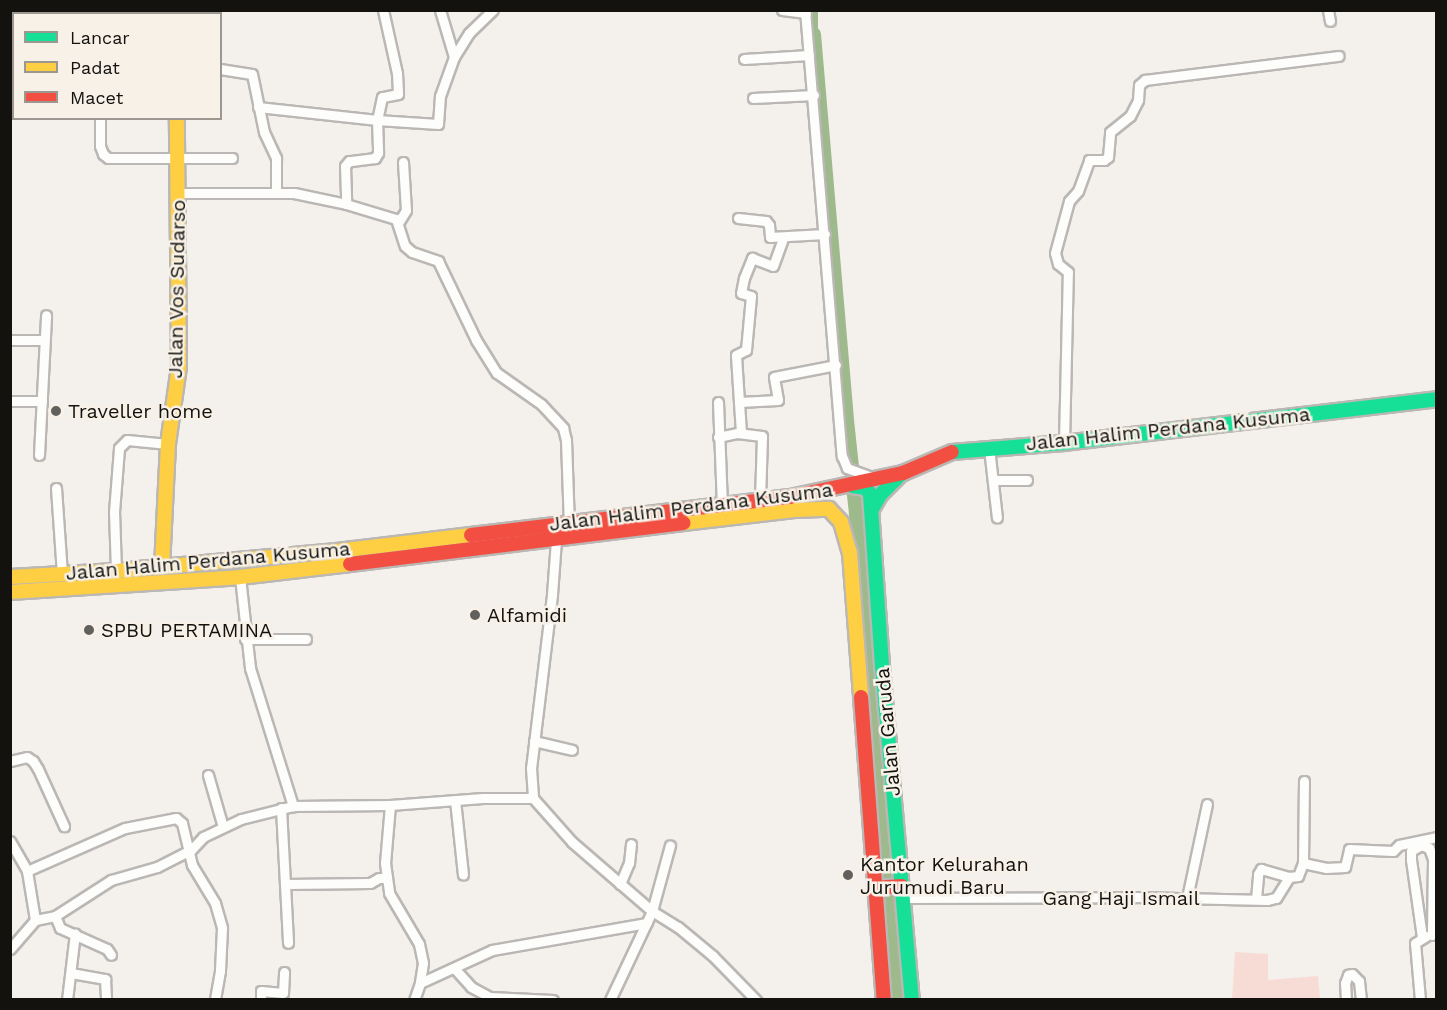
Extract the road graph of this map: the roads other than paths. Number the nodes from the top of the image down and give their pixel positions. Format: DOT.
graph roads {
  1 [pos="383,10"];
  2 [pos="440,10"];
  3 [pos="493,10"];
  4 [pos="782,10"];
  5 [pos="1328,10"];
  6 [pos="806,12"];
  7 [pos="1330,21"];
  8 [pos="809,55"];
  9 [pos="1340,56"];
  10 [pos="454,57"];
  11 [pos="744,59"];
  12 [pos="222,69"];
  13 [pos="814,95"];
  14 [pos="753,98"];
  15 [pos="258,107"];
  16 [pos="100,120"];
  17 [pos="177,120"];
  18 [pos="377,120"];
  19 [pos="178,158"];
  20 [pos="232,158"];
  21 [pos="403,162"];
  22 [pos="276,192"];
  23 [pos="178,193"];
  24 [pos="346,204"];
  25 [pos="738,218"];
  26 [pos="398,223"];
  27 [pos="825,234"];
  28 [pos="783,238"];
  29 [pos="46,315"];
  30 [pos="10,340"];
  31 [pos="43,340"];
  32 [pos="836,365"];
  33 [pos="1437,399"];
  34 [pos="10,401"];
  35 [pos="42,401"];
  36 [pos="718,402"];
  37 [pos="739,402"];
  38 [pos="741,433"];
  39 [pos="718,437"];
  40 [pos="1064,443"];
  41 [pos="168,444"];
  42 [pos="989,448"];
  43 [pos="39,455"];
  44 [pos="903,473"];
  45 [pos="993,480"];
  46 [pos="1027,480"];
  47 [pos="852,483"];
  48 [pos="56,488"];
  49 [pos="760,501"];
  50 [pos="722,505"];
  51 [pos="829,509"];
  52 [pos="872,509"];
  53 [pos="997,518"];
  54 [pos="569,524"];
  55 [pos="452,537"];
  56 [pos="556,540"];
  57 [pos="382,544"];
  58 [pos="455,553"];
  59 [pos="384,561"];
  60 [pos="162,567"];
  61 [pos="117,571"];
  62 [pos="62,574"];
  63 [pos="10,577"];
  64 [pos="240,577"];
  65 [pos="10,592"];
  66 [pos="245,639"];
  67 [pos="306,639"];
  68 [pos="534,741"];
  69 [pos="572,750"];
  70 [pos="10,761"];
  71 [pos="208,775"];
  72 [pos="1304,781"];
  73 [pos="533,798"];
  74 [pos="455,800"];
  75 [pos="1207,804"];
  76 [pos="390,805"];
  77 [pos="293,806"];
  78 [pos="281,808"];
  79 [pos="64,826"];
  80 [pos="223,827"];
  81 [pos="1437,837"];
  82 [pos="10,841"];
  83 [pos="631,844"];
  84 [pos="670,845"];
  85 [pos="191,850"];
  86 [pos="1303,863"];
  87 [pos="27,871"];
  88 [pos="463,875"];
  89 [pos="387,878"];
  90 [pos="1289,878"];
  91 [pos="286,884"];
  92 [pos="620,884"];
  93 [pos="876,888"];
  94 [pos="900,890"];
  95 [pos="1187,898"];
  96 [pos="1256,899"];
  97 [pos="652,911"];
  98 [pos="55,916"];
  99 [pos="35,920"];
  100 [pos="647,923"];
  101 [pos="75,933"];
  102 [pos="1434,935"];
  103 [pos="1422,937"];
  104 [pos="288,943"];
  105 [pos="10,949"];
  106 [pos="111,956"];
  107 [pos="455,969"];
  108 [pos="284,972"];
  109 [pos="71,973"];
  110 [pos="420,983"];
  111 [pos="67,999"];
  112 [pos="106,999"];
  113 [pos="215,999"];
  114 [pos="261,999"];
  115 [pos="414,999"];
  116 [pos="553,999"];
  117 [pos="610,999"];
  118 [pos="756,999"];
  119 [pos="884,999"];
  120 [pos="912,999"];
  121 [pos="1346,999"];
  122 [pos="1361,999"];
  123 [pos="1420,999"];
  1 -- 18 [label="street"];
  2 -- 10 [label="street"];
  3 -- 10 [label="street"];
  4 -- 6 [label="street"];
  5 -- 7 [label="street"];
  6 -- 8 [label="street"];
  8 -- 11 [label="street"];
  8 -- 13 [label="street"];
  9 -- 40 [label="street"];
  10 -- 18 [label="street"];
  12 -- 15 [label="street"];
  13 -- 14 [label="street"];
  13 -- 27 [label="street"];
  15 -- 18 [label="street"];
  15 -- 22 [label="street"];
  16 -- 19 [label="street"];
  17 -- 19 [label="main road, Jalan Vos Sudarso"];
  18 -- 24 [label="street"];
  19 -- 20 [label="street"];
  19 -- 23 [label="main road, Jalan Vos Sudarso"];
  21 -- 26 [label="street"];
  22 -- 23 [label="street"];
  22 -- 24 [label="street"];
  23 -- 41 [label="main road, Jalan Vos Sudarso"];
  24 -- 26 [label="street"];
  25 -- 28 [label="street"];
  26 -- 54 [label="street"];
  27 -- 28 [label="street"];
  27 -- 32 [label="street"];
  28 -- 37 [label="street"];
  29 -- 31 [label="street"];
  30 -- 31 [label="street"];
  31 -- 35 [label="street"];
  32 -- 37 [label="street"];
  32 -- 47 [label="street"];
  33 -- 40 [label="main road, Jalan Halim Perdana Kusuma"];
  34 -- 35 [label="street"];
  35 -- 43 [label="street"];
  36 -- 39 [label="street"];
  37 -- 38 [label="street"];
  38 -- 39 [label="street"];
  38 -- 49 [label="street"];
  39 -- 50 [label="street"];
  40 -- 42 [label="main road, Jalan Halim Perdana Kusuma"];
  41 -- 60 [label="main road, Jalan Vos Sudarso"];
  41 -- 61 [label="street"];
  42 -- 44 [label="main road, Jalan Halim Perdana Kusuma"];
  42 -- 45 [label="street"];
  44 -- 47 [label="main road, Jalan Halim Perdana Kusuma"];
  44 -- 52 [label="main road"];
  45 -- 46 [label="street"];
  45 -- 53 [label="street"];
  47 -- 49 [label="main road, Jalan Halim Perdana Kusuma"];
  47 -- 52 [label="main road, Jalan Garuda"];
  48 -- 62 [label="street"];
  49 -- 50 [label="main road, Jalan Halim Perdana Kusuma"];
  50 -- 54 [label="main road, Jalan Halim Perdana Kusuma"];
  51 -- 56 [label="main road, Jalan Halim Perdana Kusuma"];
  51 -- 93 [label="main road, Jalan Garuda"];
  52 -- 94 [label="main road, Jalan Garuda"];
  54 -- 55 [label="main road, Jalan Halim Perdana Kusuma"];
  55 -- 57 [label="main road, Jalan Halim Perdana Kusuma"];
  55 -- 58 [label="main road"];
  56 -- 58 [label="main road, Jalan Halim Perdana Kusuma"];
  56 -- 68 [label="street"];
  57 -- 59 [label="main road"];
  57 -- 60 [label="main road, Jalan Halim Perdana Kusuma"];
  58 -- 59 [label="main road, Jalan Halim Perdana Kusuma"];
  59 -- 64 [label="main road, Jalan Halim Perdana Kusuma"];
  60 -- 61 [label="main road, Jalan Halim Perdana Kusuma"];
  61 -- 62 [label="main road, Jalan Halim Perdana Kusuma"];
  62 -- 63 [label="main road, Jalan Halim Perdana Kusuma"];
  64 -- 65 [label="main road, Jalan Halim Perdana Kusuma"];
  64 -- 66 [label="street"];
  66 -- 67 [label="street"];
  66 -- 77 [label="street"];
  68 -- 69 [label="street"];
  68 -- 73 [label="street"];
  70 -- 79 [label="street"];
  71 -- 80 [label="street"];
  72 -- 86 [label="street"];
  73 -- 74 [label="street"];
  73 -- 92 [label="street"];
  74 -- 76 [label="street"];
  74 -- 88 [label="street"];
  75 -- 95 [label="street"];
  76 -- 77 [label="street"];
  76 -- 89 [label="street"];
  77 -- 78 [label="street"];
  78 -- 80 [label="street"];
  78 -- 91 [label="street"];
  80 -- 85 [label="street"];
  81 -- 86 [label="street"];
  82 -- 87 [label="street"];
  83 -- 92 [label="street"];
  84 -- 97 [label="street"];
  85 -- 87 [label="street"];
  85 -- 98 [label="street"];
  85 -- 113 [label="street"];
  86 -- 90 [label="street"];
  87 -- 99 [label="street"];
  89 -- 91 [label="street"];
  89 -- 110 [label="street"];
  90 -- 96 [label="street, Gang Haji Ismail"];
  90 -- 96 [label="street"];
  91 -- 104 [label="street"];
  92 -- 97 [label="street"];
  93 -- 94 [label="main road"];
  93 -- 119 [label="main road, Jalan Garuda"];
  94 -- 95 [label="street, Gang Haji Ismail"];
  94 -- 120 [label="main road, Jalan Garuda"];
  95 -- 96 [label="street, Gang Haji Ismail"];
  97 -- 100 [label="street"];
  97 -- 118 [label="street"];
  98 -- 99 [label="street"];
  98 -- 101 [label="street"];
  99 -- 105 [label="street"];
  100 -- 107 [label="street"];
  100 -- 117 [label="street"];
  101 -- 106 [label="street"];
  101 -- 109 [label="street"];
  102 -- 103 [label="street"];
  102 -- 103 [label="street"];
  103 -- 123 [label="street"];
  107 -- 110 [label="street"];
  107 -- 116 [label="street"];
  108 -- 114 [label="street"];
  109 -- 111 [label="street"];
  109 -- 112 [label="street"];
  110 -- 115 [label="street"];
  121 -- 122 [label="street"];
}
